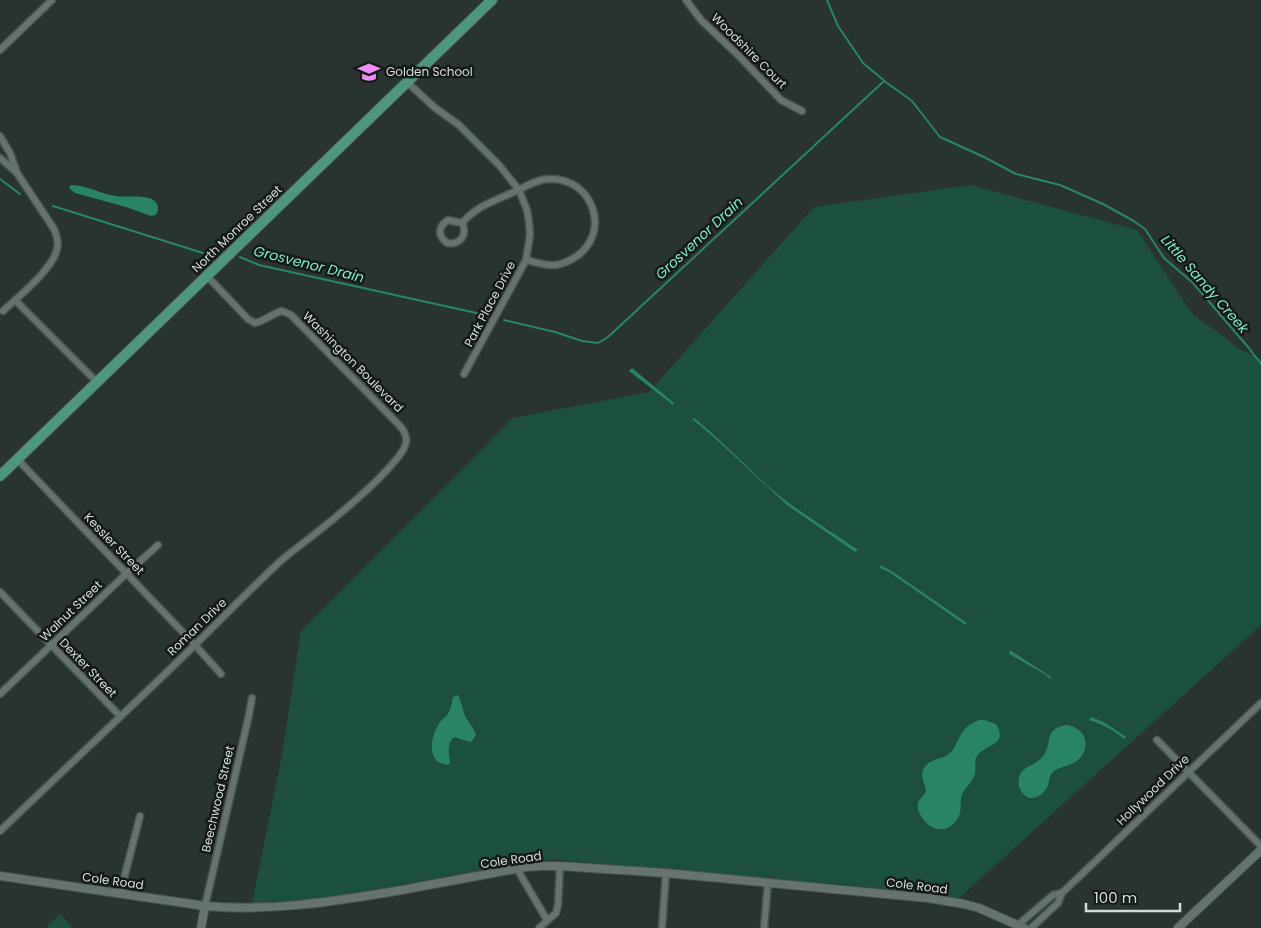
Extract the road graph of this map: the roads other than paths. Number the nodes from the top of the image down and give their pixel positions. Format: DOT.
graph roads {
  1 [pos="52,0"];
  2 [pos="492,0"];
  3 [pos="686,0"];
  4 [pos="0,50"];
  5 [pos="407,82"];
  6 [pos="802,111"];
  7 [pos="0,136"];
  8 [pos="0,158"];
  9 [pos="17,173"];
  10 [pos="519,190"];
  11 [pos="462,223"];
  12 [pos="526,260"];
  13 [pos="207,276"];
  14 [pos="15,300"];
  15 [pos="3,311"];
  16 [pos="464,374"];
  17 [pos="97,382"];
  18 [pos="407,438"];
  19 [pos="18,459"];
  20 [pos="0,476"];
  21 [pos="158,545"];
  22 [pos="127,573"];
  23 [pos="0,592"];
  24 [pos="195,645"];
  25 [pos="50,646"];
  26 [pos="221,674"];
  27 [pos="0,694"];
  28 [pos="252,698"];
  29 [pos="1261,703"];
  30 [pos="120,716"];
  31 [pos="1157,740"];
  32 [pos="1189,771"];
  33 [pos="140,816"];
  34 [pos="0,831"];
  35 [pos="1261,846"];
  36 [pos="1261,850"];
  37 [pos="560,866"];
  38 [pos="517,869"];
  39 [pos="666,873"];
  40 [pos="0,876"];
  41 [pos="768,883"];
  42 [pos="1062,893"];
  43 [pos="120,894"];
  44 [pos="206,906"];
  45 [pos="548,920"];
  46 [pos="1020,927"];
  47 [pos="201,928"];
  48 [pos="539,928"];
  49 [pos="662,928"];
  50 [pos="764,928"];
  51 [pos="1031,928"];
  52 [pos="1178,928"];
  1 -- 4 [label="street"];
  2 -- 5 [label="main road, North Monroe Street"];
  3 -- 6 [label="street, Woodshire Court"];
  5 -- 10 [label="street, Park Place Drive"];
  5 -- 13 [label="main road, North Monroe Street"];
  7 -- 9 [label="street"];
  8 -- 9 [label="street"];
  9 -- 14 [label="street"];
  10 -- 11 [label="street"];
  10 -- 12 [label="street, Park Place Drive"];
  10 -- 12 [label="street"];
  12 -- 16 [label="street, Park Place Drive"];
  13 -- 17 [label="main road, North Monroe Street"];
  13 -- 18 [label="street, Washington Boulevard"];
  14 -- 15 [label="street"];
  14 -- 17 [label="street"];
  17 -- 19 [label="main road, North Monroe Street"];
  18 -- 24 [label="street, Roman Drive"];
  19 -- 20 [label="main road, North Monroe Street"];
  19 -- 22 [label="street, Kessler Street"];
  21 -- 22 [label="street, Walnut Street"];
  22 -- 24 [label="street, Kessler Street"];
  22 -- 25 [label="street, Walnut Street"];
  23 -- 25 [label="street, Dexter Street"];
  24 -- 26 [label="street, Kessler Street"];
  24 -- 30 [label="street, Roman Drive"];
  25 -- 27 [label="street, Walnut Street"];
  25 -- 30 [label="street, Dexter Street"];
  28 -- 44 [label="street, Beechwood Street"];
  29 -- 32 [label="street, Hollywood Drive"];
  30 -- 34 [label="street, Roman Drive"];
  31 -- 32 [label="street"];
  32 -- 35 [label="street"];
  32 -- 42 [label="street, Hollywood Drive"];
  33 -- 43 [label="street"];
  36 -- 52 [label="street"];
  37 -- 38 [label="street, Cole Road"];
  37 -- 39 [label="street, Cole Road"];
  37 -- 45 [label="street"];
  38 -- 44 [label="street, Cole Road"];
  38 -- 45 [label="street"];
  39 -- 41 [label="street, Cole Road"];
  39 -- 49 [label="street"];
  40 -- 43 [label="street, Cole Road"];
  41 -- 46 [label="street, Cole Road"];
  41 -- 50 [label="street"];
  42 -- 46 [label="street, Hollywood Drive"];
  42 -- 51 [label="street, Hollywood Drive"];
  43 -- 44 [label="street, Cole Road"];
  44 -- 47 [label="street"];
  45 -- 48 [label="street"];
}
